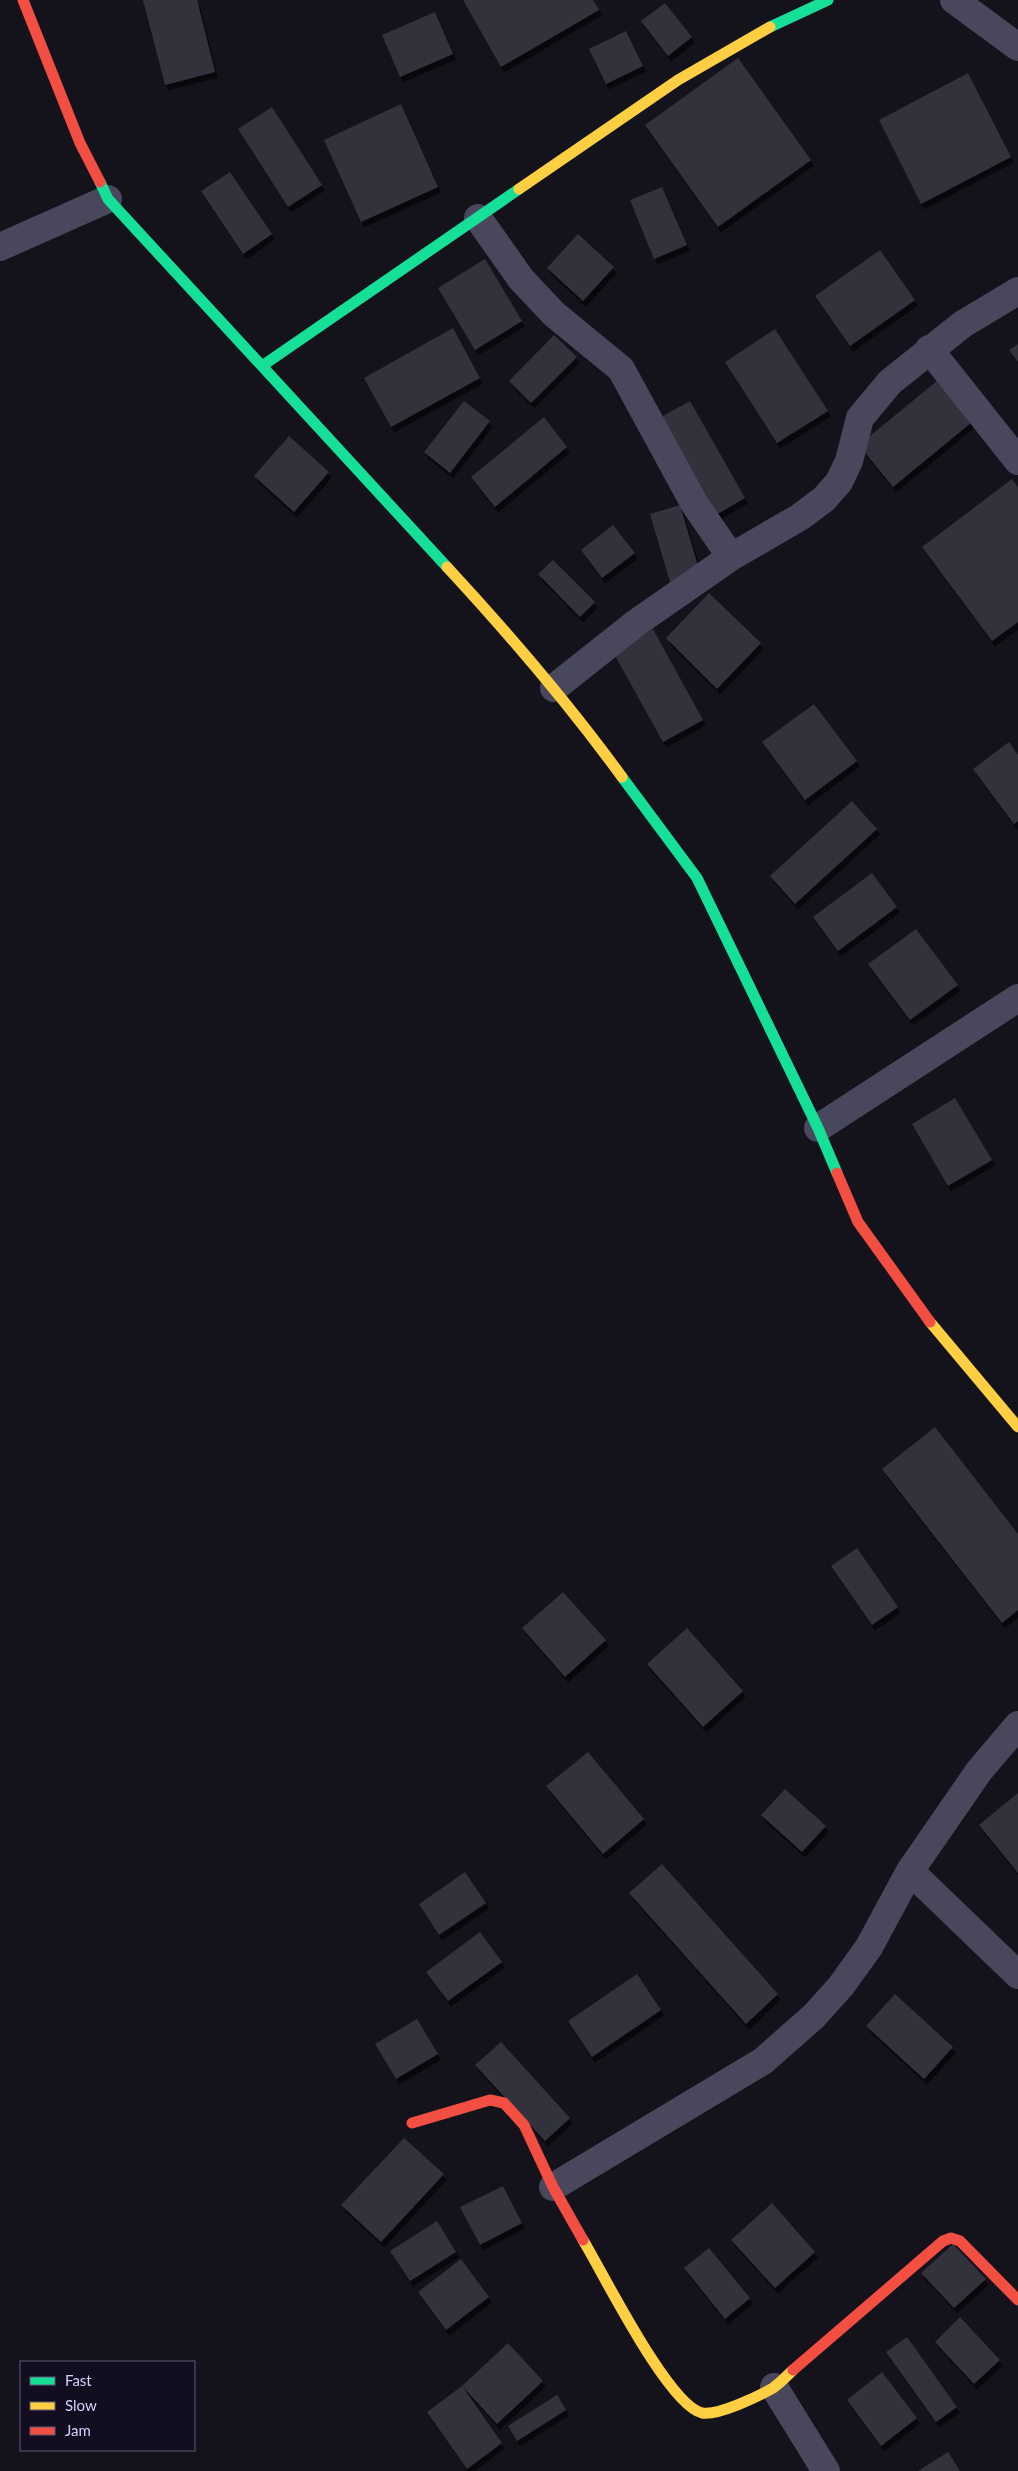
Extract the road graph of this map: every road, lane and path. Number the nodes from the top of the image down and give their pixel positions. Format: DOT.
graph roads {
  1 [pos="23,0"];
  2 [pos="828,0"];
  3 [pos="954,0"];
  4 [pos="1018,46"];
  5 [pos="108,199"];
  6 [pos="478,218"];
  7 [pos="0,247"];
  8 [pos="1018,291"];
  9 [pos="930,349"];
  10 [pos="266,363"];
  11 [pos="1018,462"];
  12 [pos="731,556"];
  13 [pos="554,688"];
  14 [pos="1018,998"];
  15 [pos="818,1128"];
  16 [pos="1018,1427"];
  17 [pos="1018,1725"];
  18 [pos="910,1871"];
  19 [pos="1018,1975"];
  20 [pos="412,2123"];
  21 [pos="553,2187"];
  22 [pos="1018,2300"];
  23 [pos="774,2387"];
  24 [pos="826,2471"];
  1 -- 5 [label="street"];
  2 -- 6 [label="street"];
  3 -- 4 [label="street"];
  5 -- 7 [label="street"];
  5 -- 10 [label="street"];
  6 -- 10 [label="street"];
  6 -- 12 [label="street"];
  8 -- 9 [label="street"];
  9 -- 11 [label="street"];
  9 -- 12 [label="street"];
  10 -- 13 [label="street"];
  12 -- 13 [label="street"];
  13 -- 15 [label="street"];
  14 -- 15 [label="street"];
  15 -- 16 [label="street"];
  17 -- 18 [label="street"];
  18 -- 19 [label="street"];
  18 -- 21 [label="street"];
  20 -- 21 [label="street"];
  21 -- 23 [label="street"];
  22 -- 23 [label="street"];
  23 -- 24 [label="street"];
}
